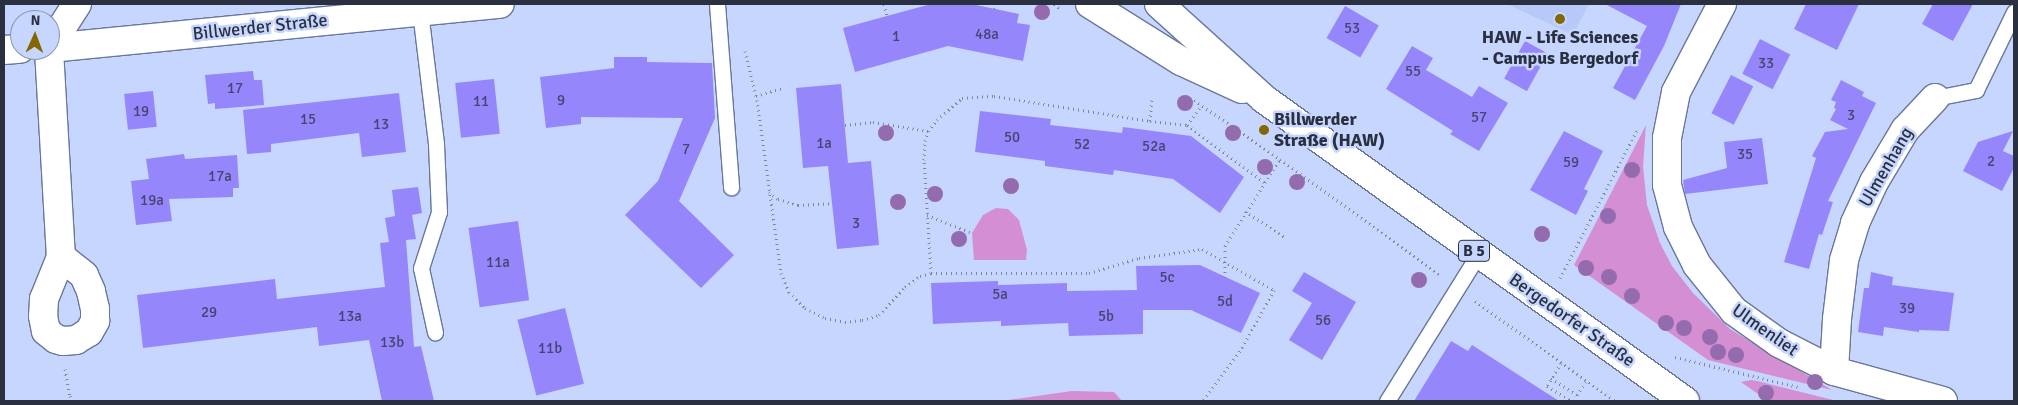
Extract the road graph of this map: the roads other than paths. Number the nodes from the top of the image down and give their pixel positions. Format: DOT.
graph roads {
  1 [pos="77,4"];
  2 [pos="500,4"];
  3 [pos="717,4"];
  4 [pos="1159,4"];
  5 [pos="1722,4"];
  6 [pos="1080,9"];
  7 [pos="420,12"];
  8 [pos="2014,12"];
  9 [pos="60,32"];
  10 [pos="60,47"];
  11 [pos="51,60"];
  12 [pos="1935,98"];
  13 [pos="1264,100"];
  14 [pos="731,187"];
  15 [pos="1478,255"];
  16 [pos="61,257"];
  17 [pos="435,332"];
  18 [pos="1834,371"];
  19 [pos="1387,401"];
  20 [pos="1685,401"];
  21 [pos="1943,401"];
  1 -- 9 [label="street"];
  2 -- 7 [label="street, Billwerder Straße"];
  3 -- 14 [label="lane"];
  4 -- 13 [label="street, Bergedorfer Straße / B 5"];
  5 -- 18 [label="street, Ulmenliet"];
  6 -- 13 [label="street, Bergedorfer Straße / B 5"];
  7 -- 10 [label="street, Billwerder Straße"];
  7 -- 17 [label="lane"];
  8 -- 12 [label="lane, Ulmenhang"];
  11 -- 16 [label="street"];
  12 -- 18 [label="street, Ulmenhang"];
  13 -- 15 [label="street, Bergedorfer Straße / B 5"];
  15 -- 19 [label="lane"];
  15 -- 20 [label="street, Bergedorfer Straße / B 5"];
  18 -- 21 [label="street, Ulmenliet"];
}
